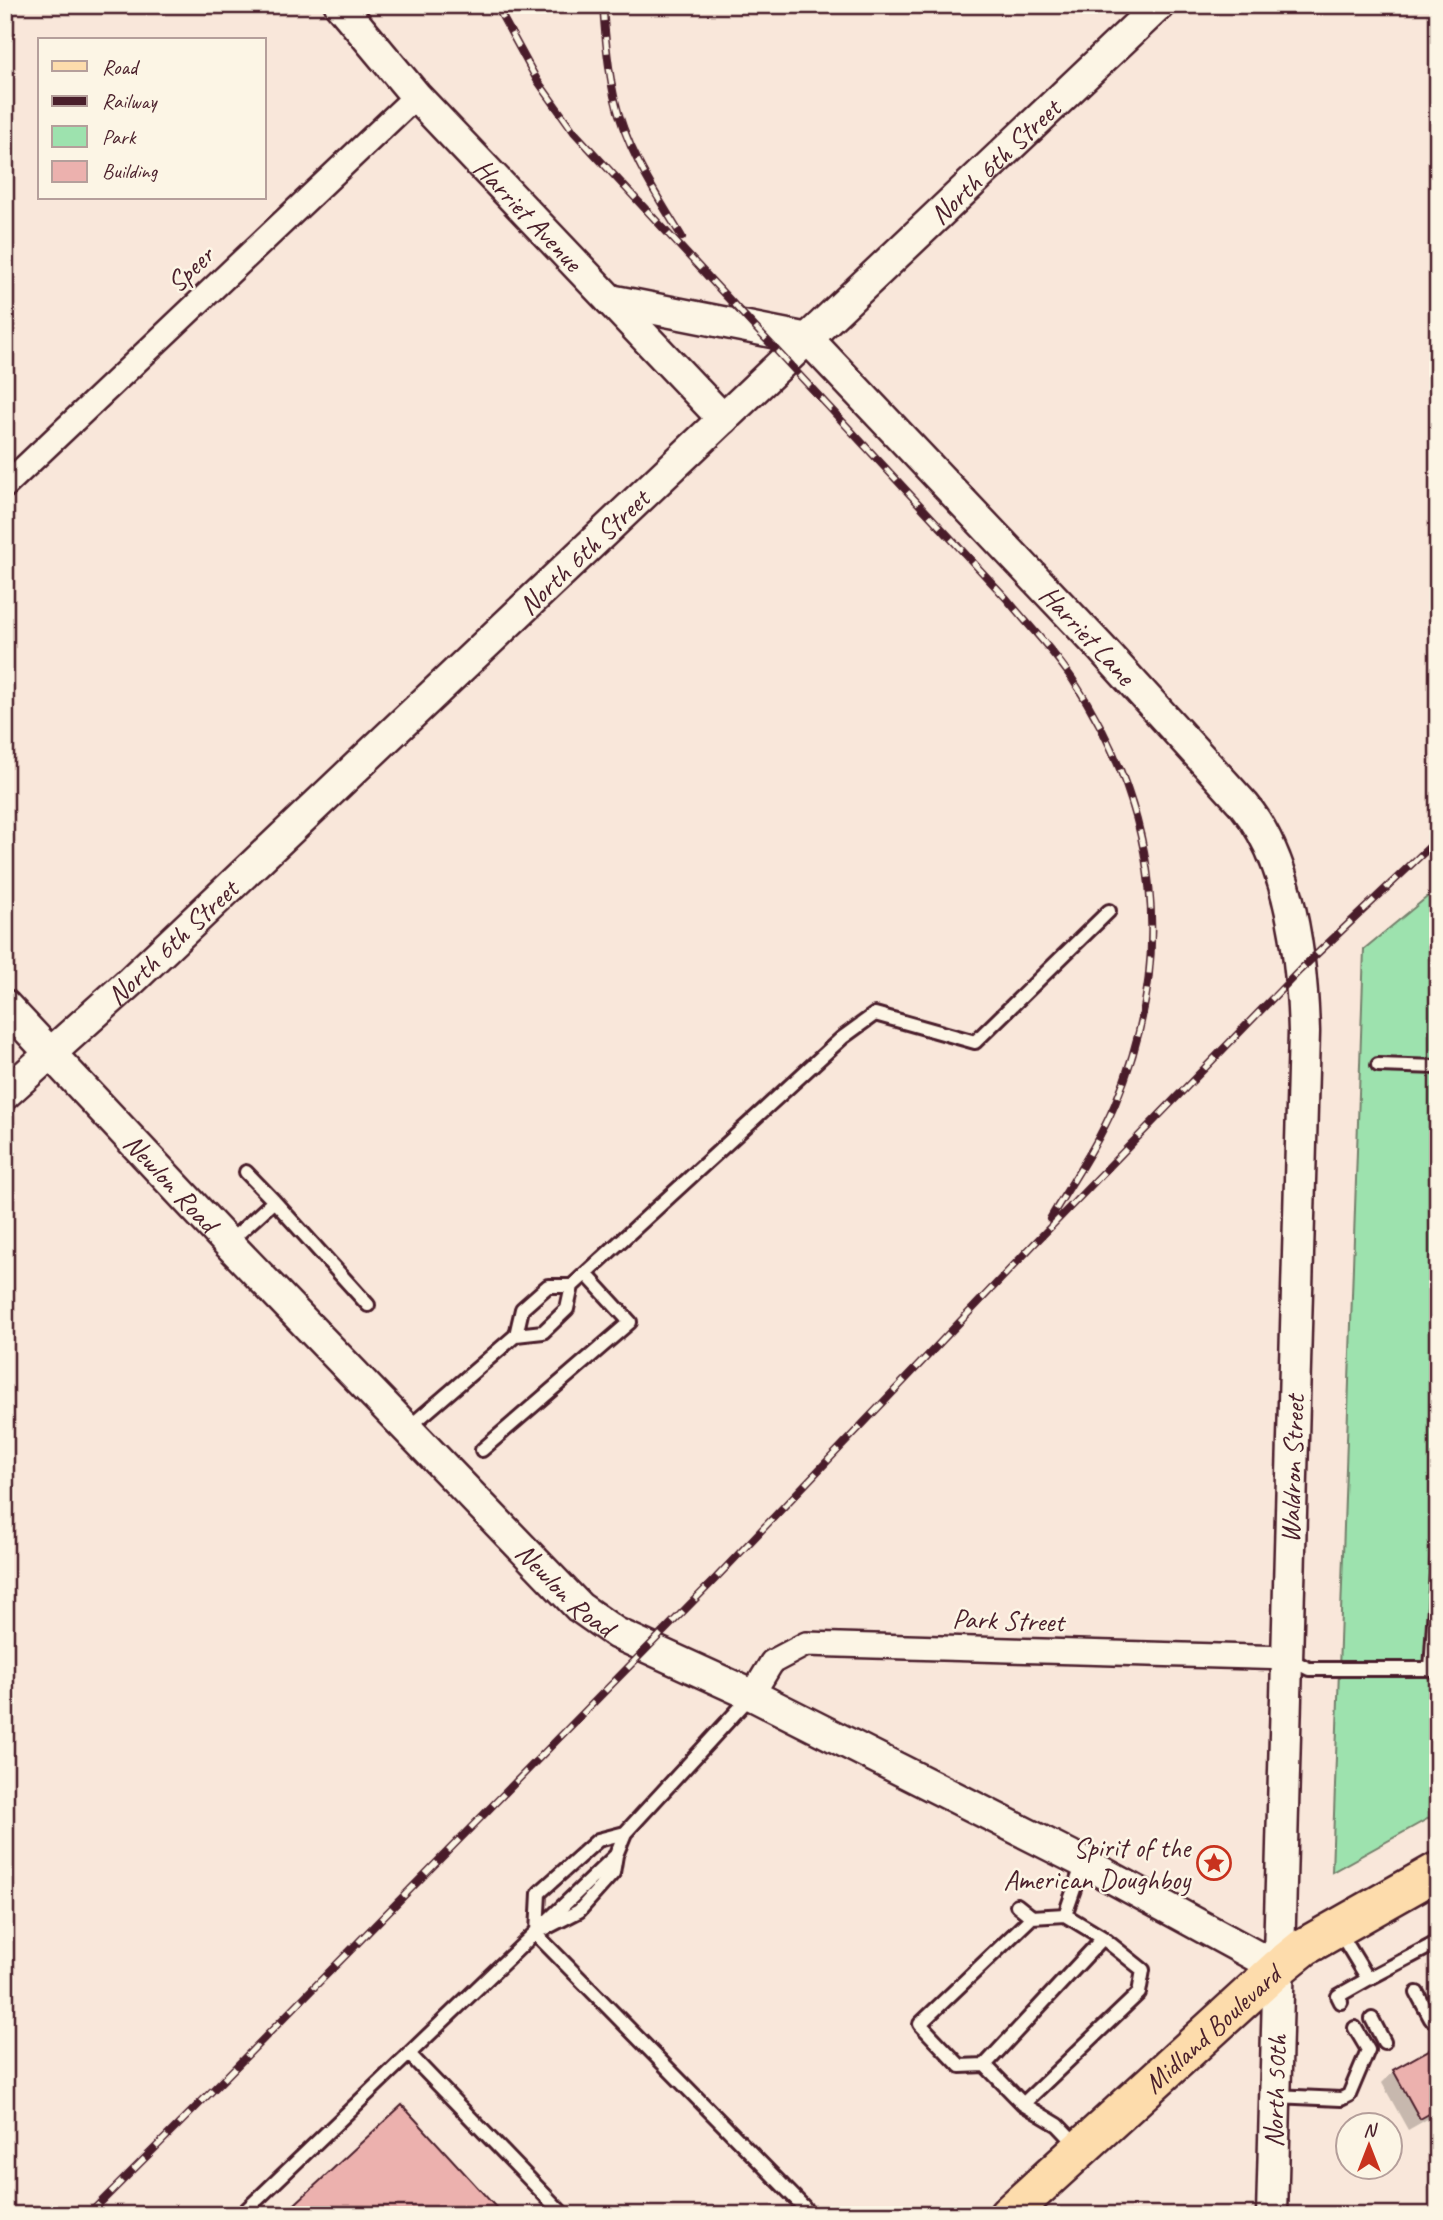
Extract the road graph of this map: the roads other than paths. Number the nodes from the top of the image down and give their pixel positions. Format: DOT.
graph roads {
  1 [pos="340,5"];
  2 [pos="1159,5"];
  3 [pos="416,96"];
  4 [pos="610,300"];
  5 [pos="808,339"];
  6 [pos="723,419"];
  7 [pos="5,486"];
  8 [pos="1109,911"];
  9 [pos="1300,970"];
  10 [pos="5,1005"];
  11 [pos="50,1054"];
  12 [pos="1378,1065"];
  13 [pos="1438,1067"];
  14 [pos="5,1094"];
  15 [pos="246,1172"];
  16 [pos="274,1201"];
  17 [pos="228,1243"];
  18 [pos="586,1274"];
  19 [pos="572,1286"];
  20 [pos="368,1305"];
  21 [pos="516,1335"];
  22 [pos="406,1429"];
  23 [pos="482,1450"];
  24 [pos="1438,1558"];
  25 [pos="1286,1658"];
  26 [pos="1435,1669"];
  27 [pos="752,1695"];
  28 [pos="625,1833"];
  29 [pos="1083,1862"];
  30 [pos="1436,1876"];
  31 [pos="1017,1905"];
  32 [pos="1065,1915"];
  33 [pos="1032,1917"];
  34 [pos="1337,1928"];
  35 [pos="536,1932"];
  36 [pos="1103,1938"];
  37 [pos="1438,1942"];
  38 [pos="1278,1968"];
  39 [pos="1376,1977"];
  40 [pos="1417,1993"];
  41 [pos="1340,2002"];
  42 [pos="1372,2019"];
  43 [pos="1432,2019"];
  44 [pos="1355,2028"];
  45 [pos="1368,2050"];
  46 [pos="409,2054"];
  47 [pos="985,2065"];
  48 [pos="1275,2096"];
  49 [pos="1023,2104"];
  50 [pos="1080,2148"];
  51 [pos="241,2215"];
  52 [pos="564,2215"];
  53 [pos="796,2215"];
  54 [pos="1007,2215"];
  55 [pos="1272,2215"];
  1 -- 3 [label="street, Harriet Avenue"];
  2 -- 5 [label="street, North 6th Street"];
  3 -- 4 [label="street, Harriet Avenue"];
  3 -- 7 [label="street, Speer"];
  4 -- 5 [label="street"];
  4 -- 6 [label="street, Harriet Avenue"];
  5 -- 6 [label="street, North 6th Street"];
  5 -- 9 [label="street, Harriet Lane"];
  6 -- 11 [label="street, North 6th Street"];
  8 -- 18 [label="lane"];
  9 -- 25 [label="street, Waldron Street"];
  10 -- 11 [label="street, Newlon Road"];
  11 -- 14 [label="street, North 6th Street"];
  11 -- 17 [label="street, Newlon Road"];
  12 -- 13 [label="lane"];
  15 -- 16 [label="lane"];
  16 -- 17 [label="lane"];
  16 -- 20 [label="lane"];
  17 -- 22 [label="street, Newlon Road"];
  18 -- 19 [label="lane"];
  18 -- 23 [label="lane"];
  19 -- 21 [label="lane"];
  19 -- 21 [label="lane"];
  21 -- 22 [label="lane"];
  22 -- 27 [label="street, Newlon Road"];
  24 -- 26 [label="lane"];
  25 -- 26 [label="lane"];
  25 -- 27 [label="street, Park Street"];
  25 -- 38 [label="street, Waldron Street"];
  27 -- 28 [label="lane"];
  27 -- 29 [label="street, Newlon Road"];
  28 -- 35 [label="lane"];
  28 -- 35 [label="lane"];
  29 -- 32 [label="lane"];
  29 -- 38 [label="street, Newlon Road"];
  30 -- 34 [label="main road, Midland Boulevard"];
  31 -- 33 [label="lane"];
  32 -- 33 [label="lane"];
  32 -- 36 [label="lane"];
  33 -- 47 [label="lane"];
  34 -- 38 [label="main road, Midland Boulevard"];
  34 -- 39 [label="lane"];
  35 -- 46 [label="lane"];
  35 -- 53 [label="lane"];
  36 -- 47 [label="lane"];
  36 -- 49 [label="lane"];
  37 -- 39 [label="lane"];
  38 -- 48 [label="street, North 50th"];
  38 -- 50 [label="main road, Midland Boulevard"];
  39 -- 41 [label="lane"];
  40 -- 43 [label="lane"];
  42 -- 45 [label="lane"];
  44 -- 45 [label="lane"];
  45 -- 48 [label="lane"];
  46 -- 51 [label="lane"];
  46 -- 52 [label="lane"];
  47 -- 49 [label="lane"];
  48 -- 55 [label="street, North 50th"];
  49 -- 50 [label="lane"];
  50 -- 54 [label="main road, Midland Boulevard"];
}
